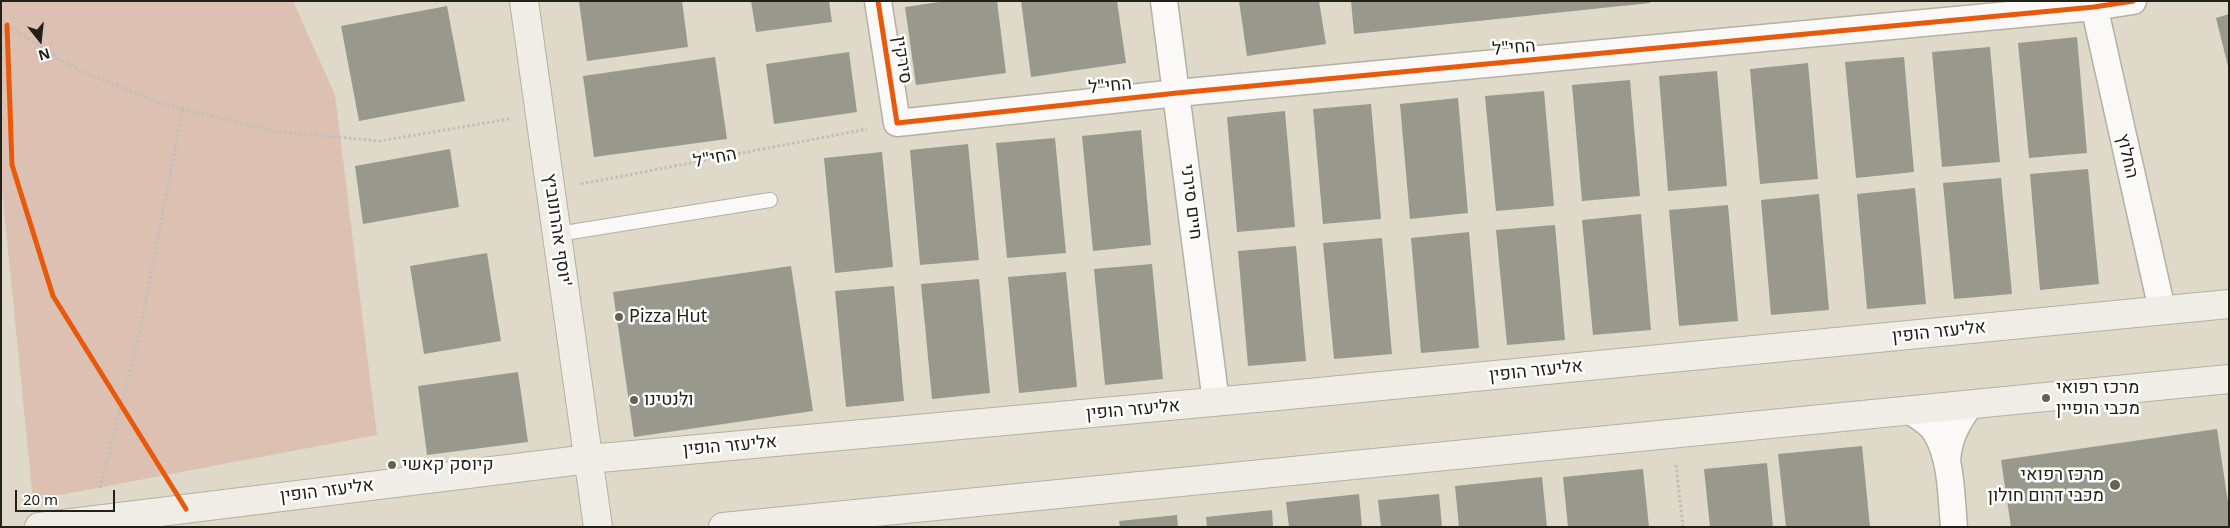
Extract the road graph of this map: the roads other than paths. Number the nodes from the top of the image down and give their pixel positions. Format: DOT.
graph roads {
  1 [pos="524,1"];
  2 [pos="878,1"];
  3 [pos="1164,1"];
  4 [pos="2133,1"];
  5 [pos="2093,4"];
  6 [pos="1177,93"];
  7 [pos="898,123"];
  8 [pos="770,200"];
  9 [pos="558,234"];
  10 [pos="2229,304"];
  11 [pos="2162,310"];
  12 [pos="2229,378"];
  13 [pos="1216,402"];
  14 [pos="1970,405"];
  15 [pos="1911,411"];
  16 [pos="589,458"];
  17 [pos="1947,462"];
  18 [pos="39,527"];
  19 [pos="598,527"];
  20 [pos="723,527"];
  21 [pos="1954,527"];
  1 -- 9 [label="main road, יוסף אהרונוביץ'"];
  2 -- 7 [label="street, סירקין"];
  3 -- 6 [label="street, חיים סירני"];
  4 -- 5 [label="street, החי\"ל"];
  5 -- 6 [label="street, החי\"ל"];
  5 -- 11 [label="street, החלוץ"];
  6 -- 7 [label="street, החי\"ל"];
  6 -- 13 [label="street, חיים סירני"];
  8 -- 9 [label="lane"];
  9 -- 16 [label="main road, יוסף אהרונוביץ'"];
  10 -- 11 [label="main road, אליעזר הופין"];
  11 -- 13 [label="main road, אליעזר הופין"];
  12 -- 14 [label="main road"];
  13 -- 16 [label="main road, אליעזר הופין"];
  14 -- 15 [label="main road"];
  14 -- 17 [label="street"];
  15 -- 17 [label="street"];
  15 -- 20 [label="main road"];
  16 -- 18 [label="main road, אליעזר הופין"];
  16 -- 19 [label="main road, יוסף אהרונוביץ'"];
  17 -- 21 [label="street"];
}
